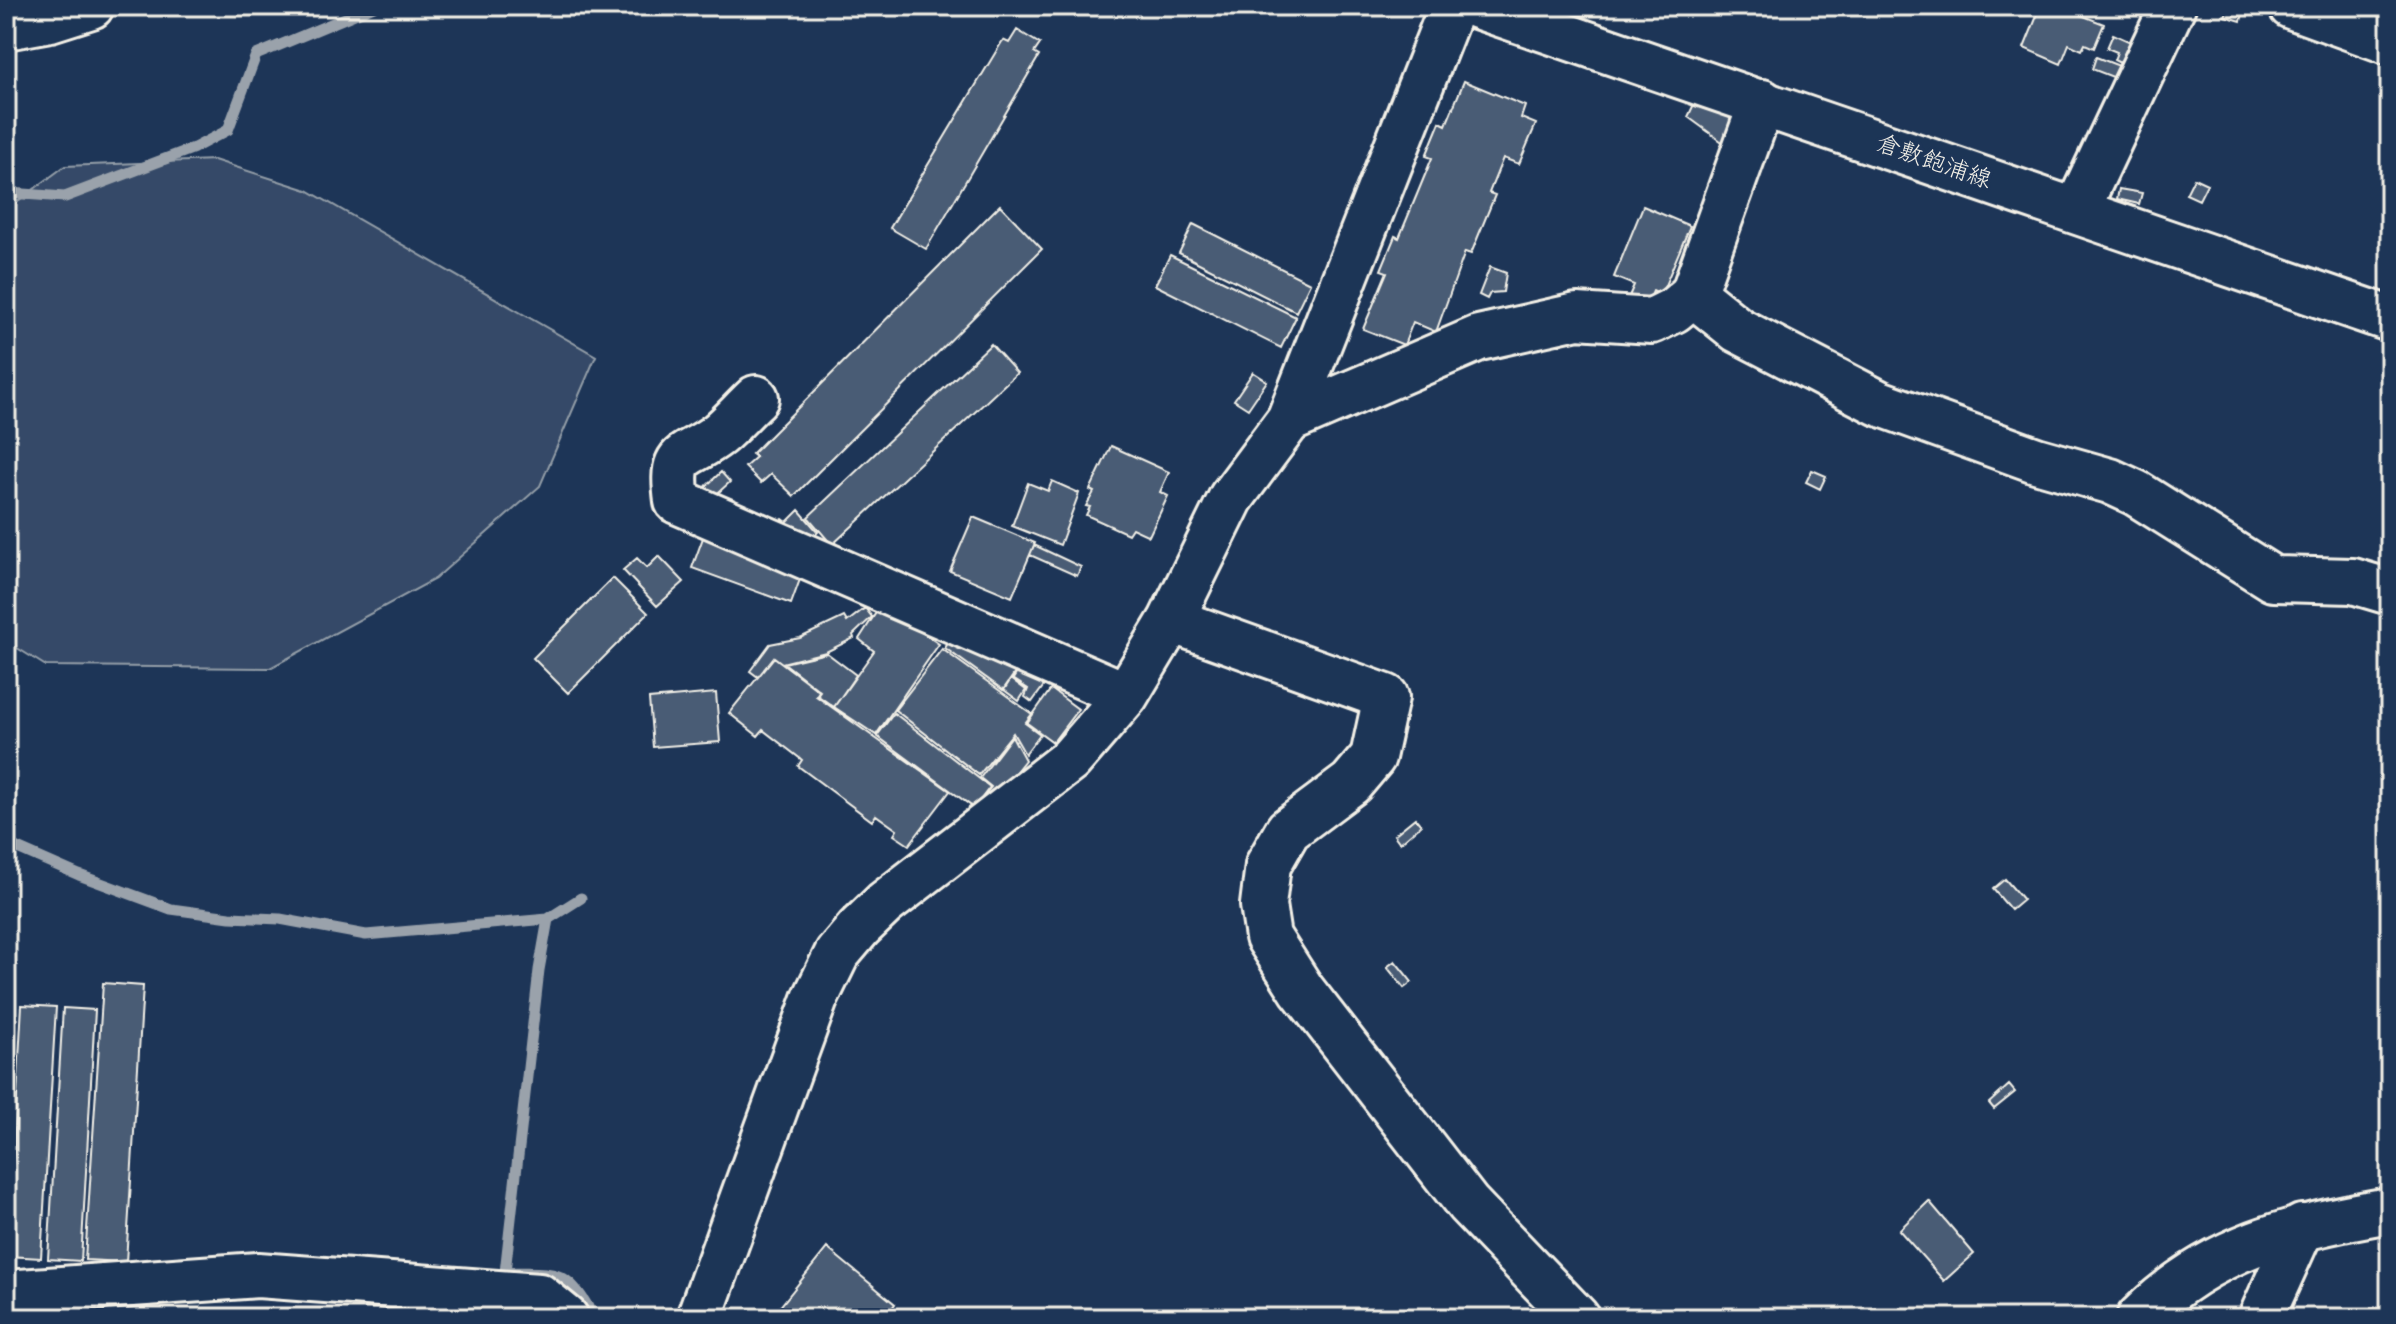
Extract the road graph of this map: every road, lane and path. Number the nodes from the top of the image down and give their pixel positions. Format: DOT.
graph roads {
  1 [pos="91,6"];
  2 [pos="1452,6"];
  3 [pos="1477,6"];
  4 [pos="2173,6"];
  5 [pos="2291,6"];
  6 [pos="6,27"];
  7 [pos="2390,42"];
  8 [pos="1762,102"];
  9 [pos="2077,210"];
  10 [pos="1693,294"];
  11 [pos="2390,319"];
  12 [pos="756,398"];
  13 [pos="1289,420"];
  14 [pos="2390,592"];
  15 [pos="1171,620"];
  16 [pos="1126,695"];
  17 [pos="2390,1210"];
  18 [pos="2302,1227"];
  19 [pos="6,1293"];
  20 [pos="566,1318"];
  21 [pos="699,1318"];
  22 [pos="1577,1318"];
  23 [pos="2139,1318"];
  24 [pos="2261,1318"];
  1 -- 6 [label="street"];
  2 -- 13 [label="street"];
  3 -- 8 [label="street, 倉敷飽浦線"];
  4 -- 9 [label="street"];
  5 -- 7 [label="street"];
  8 -- 9 [label="street, 倉敷飽浦線"];
  8 -- 10 [label="street"];
  9 -- 11 [label="street, 倉敷飽浦線"];
  10 -- 13 [label="street"];
  10 -- 14 [label="street"];
  12 -- 16 [label="street"];
  13 -- 15 [label="street"];
  15 -- 16 [label="street"];
  15 -- 22 [label="street"];
  16 -- 21 [label="street"];
  17 -- 18 [label="street"];
  18 -- 23 [label="street"];
  18 -- 24 [label="street"];
  19 -- 20 [label="street"];
}
